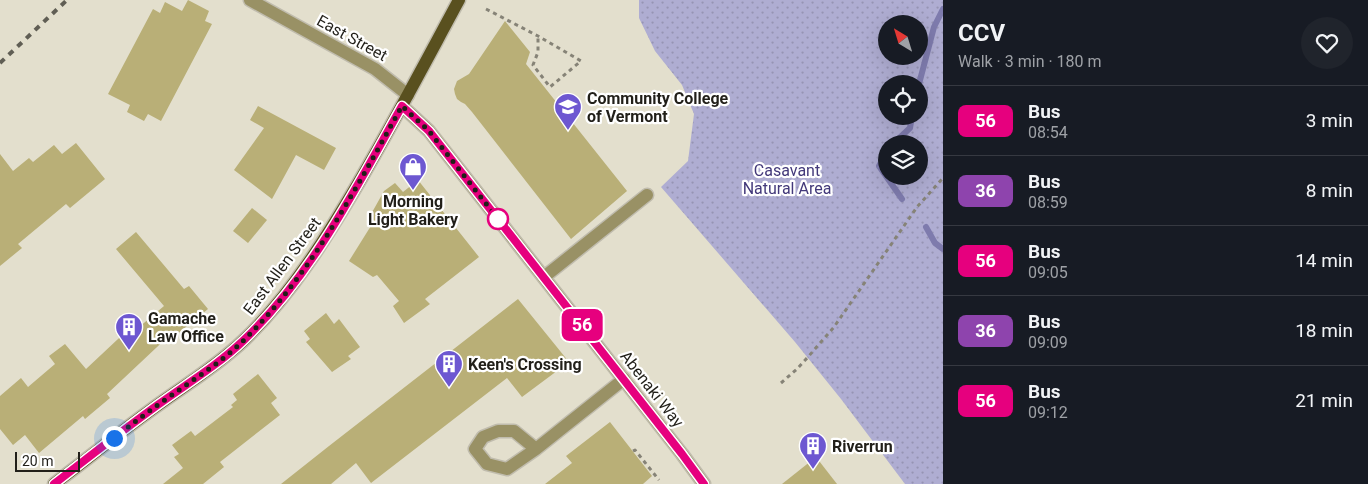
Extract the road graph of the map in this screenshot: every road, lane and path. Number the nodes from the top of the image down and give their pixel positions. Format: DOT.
graph roads {
  1 [pos="459,0"];
  2 [pos="257,2"];
  3 [pos="486,9"];
  4 [pos="538,36"];
  5 [pos="405,101"];
  6 [pos="943,178"];
  7 [pos="647,195"];
  8 [pos="544,277"];
  9 [pos="624,379"];
  10 [pos="780,383"];
  11 [pos="536,449"];
  12 [pos="633,451"];
  13 [pos="659,480"];
  14 [pos="54,484"];
  15 [pos="704,484"];
  1 -- 5 [label="main road, East Allen Street"];
  2 -- 5 [label="street, East Street"];
  3 -- 4 [label="path"];
  4 -- 4 [label="path"];
  5 -- 8 [label="street, Abenaki Way"];
  5 -- 14 [label="main road, East Allen Street"];
  6 -- 10 [label="path"];
  7 -- 8 [label="street"];
  8 -- 9 [label="street, Abenaki Way"];
  9 -- 11 [label="street"];
  9 -- 15 [label="street, Abenaki Way"];
  12 -- 13 [label="path"];
}
